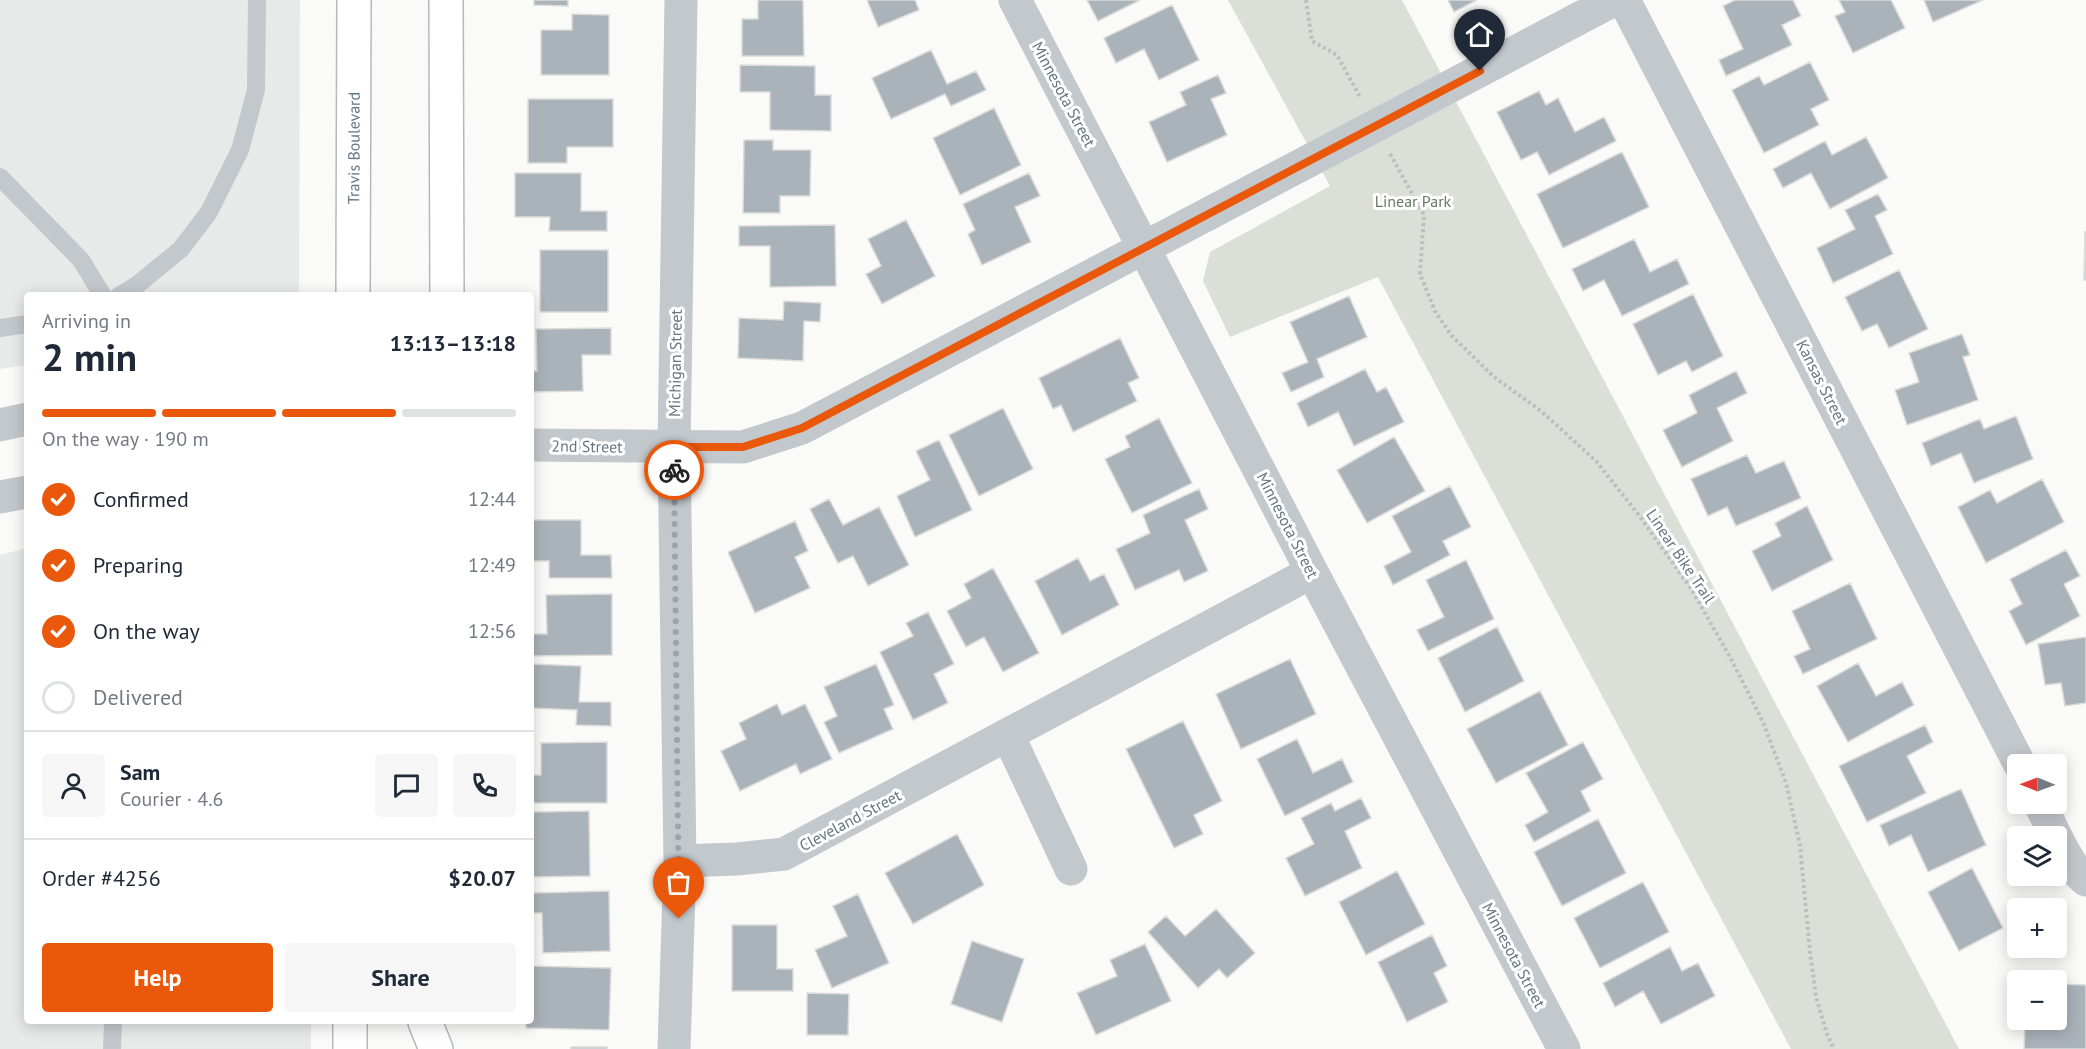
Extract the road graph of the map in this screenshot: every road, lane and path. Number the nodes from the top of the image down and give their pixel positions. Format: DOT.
graph roads {
  1 [pos="257,0"];
  2 [pos="354,0"];
  3 [pos="446,0"];
  4 [pos="681,0"];
  5 [pos="1015,0"];
  6 [pos="1306,0"];
  7 [pos="1614,0"];
  8 [pos="1624,0"];
  9 [pos="1361,100"];
  10 [pos="1389,151"];
  11 [pos="0,177"];
  12 [pos="1144,248"];
  13 [pos="101,292"];
  14 [pos="126,292"];
  15 [pos="353,292"];
  16 [pos="447,292"];
  17 [pos="24,324"];
  18 [pos="0,328"];
  19 [pos="24,420"];
  20 [pos="0,425"];
  21 [pos="534,445"];
  22 [pos="674,447"];
  23 [pos="24,493"];
  24 [pos="0,497"];
  25 [pos="1312,572"];
  26 [pos="1008,735"];
  27 [pos="2014,754"];
  28 [pos="2045,814"];
  29 [pos="680,861"];
  30 [pos="1071,869"];
  31 [pos="2086,880"];
  32 [pos="113,1024"];
  33 [pos="350,1024"];
  34 [pos="426,1024"];
  35 [pos="444,1024"];
  36 [pos="112,1049"];
  37 [pos="350,1049"];
  38 [pos="436,1049"];
  39 [pos="443,1049"];
  40 [pos="674,1049"];
  41 [pos="1564,1049"];
  42 [pos="1834,1049"];
  1 -- 14 [label="lane"];
  2 -- 15 [label="main road, Travis Boulevard"];
  3 -- 16 [label="main road"];
  4 -- 22 [label="street, Michigan Street"];
  5 -- 12 [label="street, Minnesota Street"];
  6 -- 9 [label="path"];
  7 -- 12 [label="street, 2nd Street"];
  8 -- 27 [label="street, Kansas Street"];
  10 -- 42 [label="path, Linear Bike Trail"];
  11 -- 13 [label="lane"];
  12 -- 22 [label="street, 2nd Street"];
  12 -- 25 [label="street, Minnesota Street"];
  17 -- 18 [label="lane"];
  19 -- 20 [label="street"];
  21 -- 22 [label="street, 2nd Street"];
  22 -- 29 [label="street, Michigan Street"];
  23 -- 24 [label="street"];
  25 -- 26 [label="street, Cleveland Street"];
  25 -- 41 [label="street, Minnesota Street"];
  26 -- 29 [label="street, Cleveland Street"];
  26 -- 30 [label="street"];
  28 -- 31 [label="street"];
  29 -- 40 [label="street, Michigan Street"];
  32 -- 36 [label="lane"];
  33 -- 37 [label="main road"];
  34 -- 38 [label="main road"];
  35 -- 39 [label="main road"];
}
